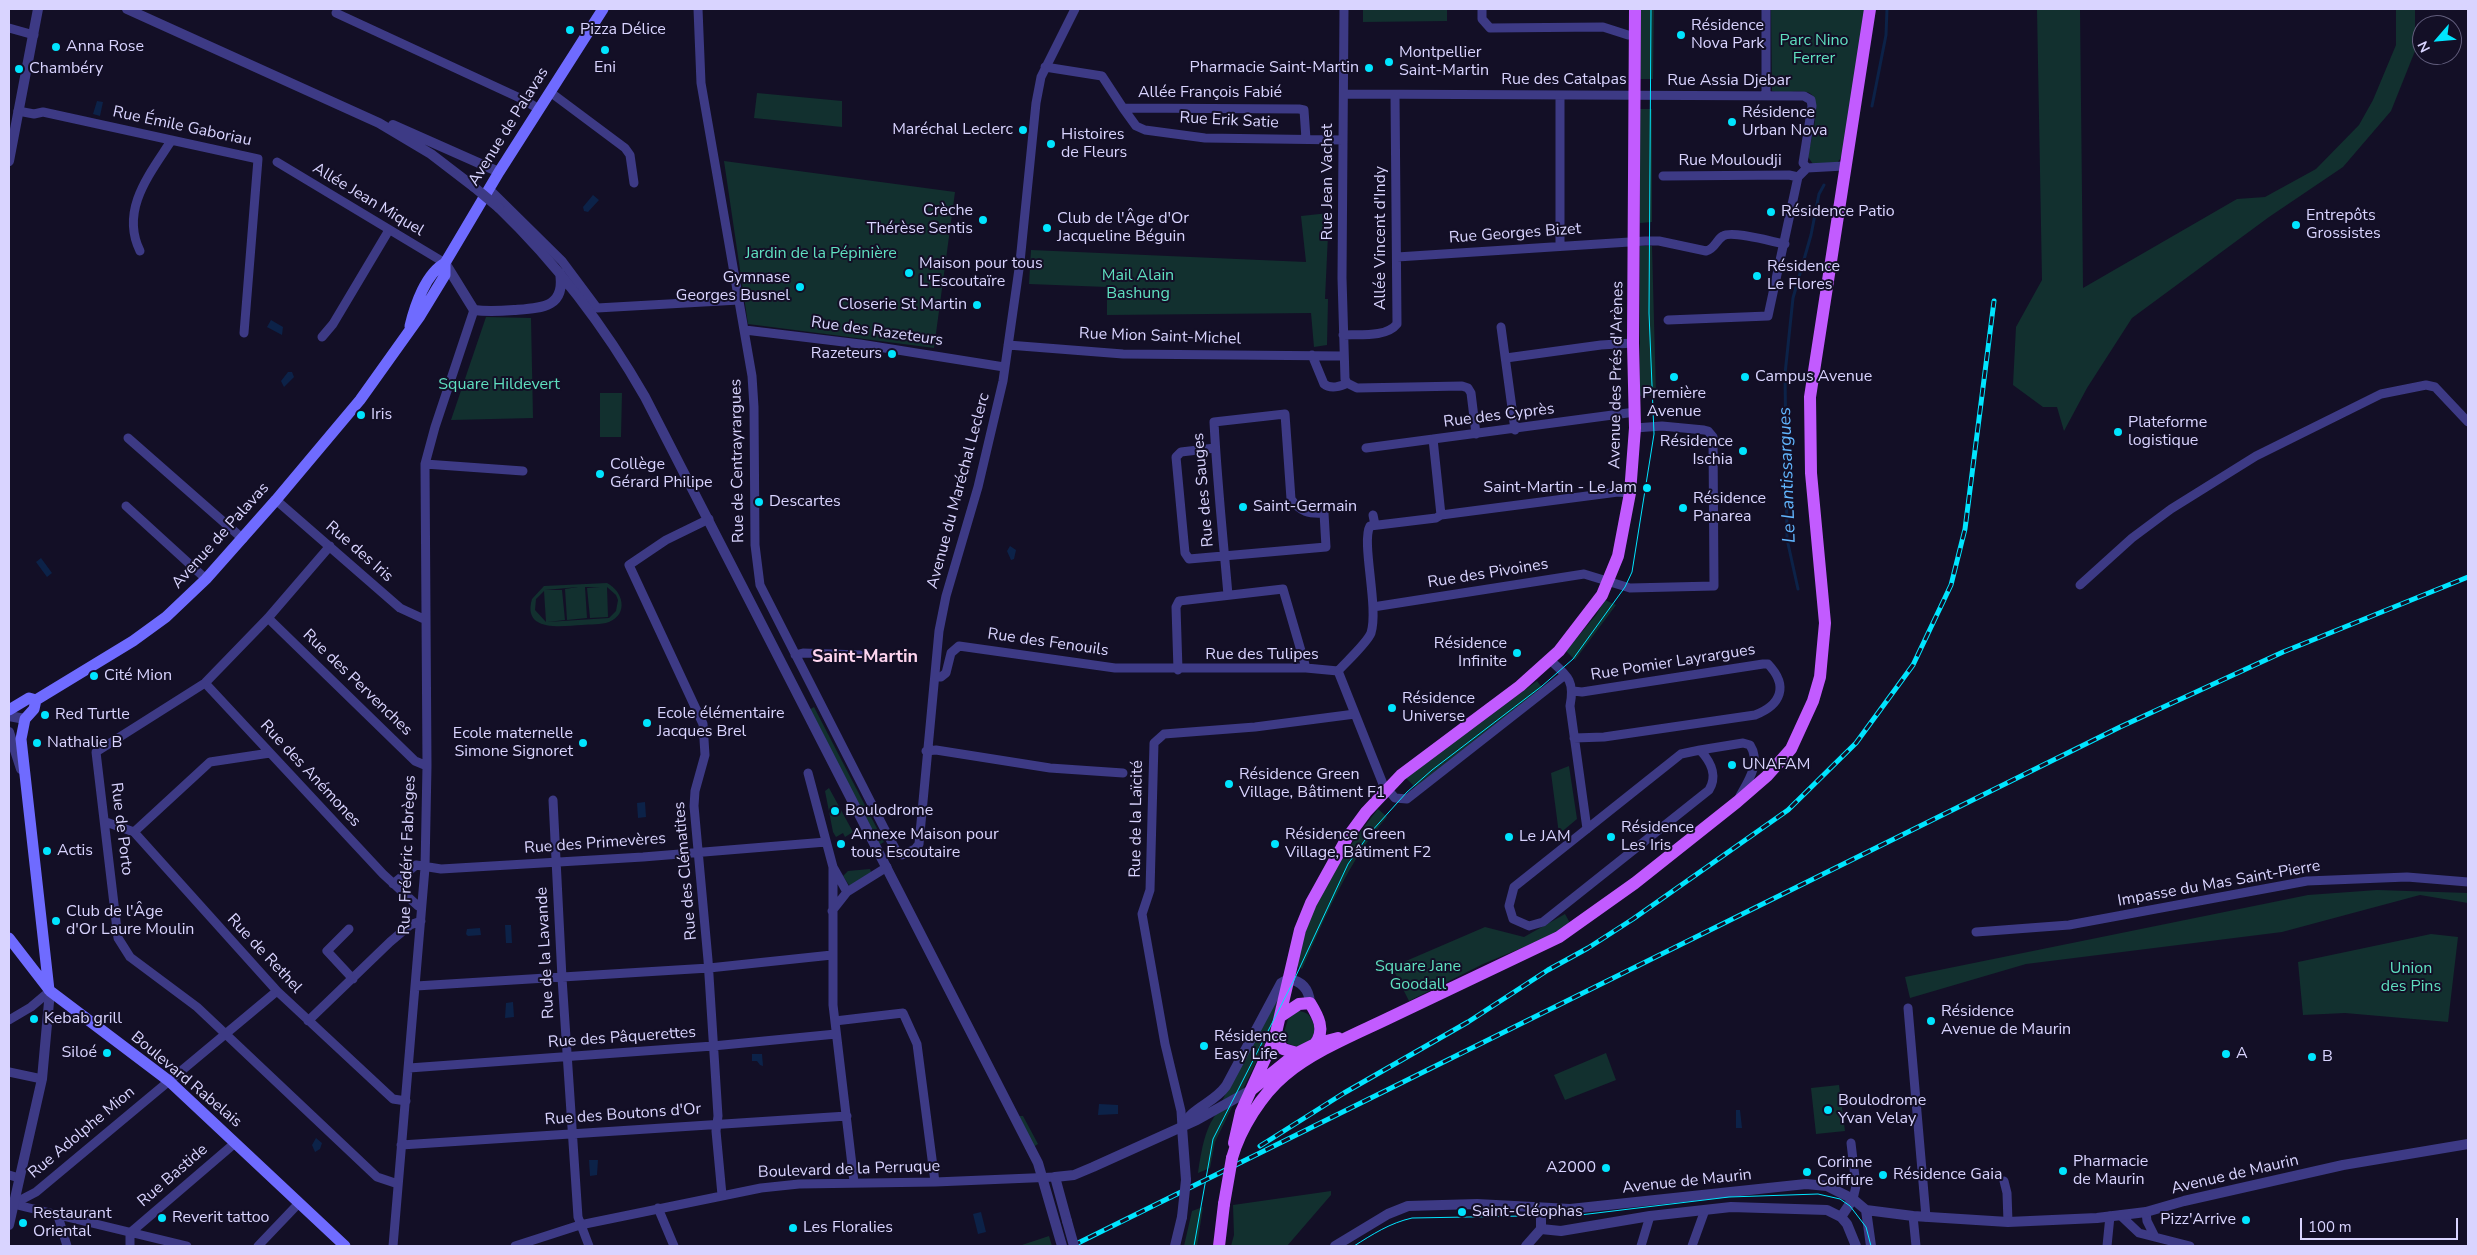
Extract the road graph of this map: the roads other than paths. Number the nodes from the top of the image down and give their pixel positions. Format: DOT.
graph roads {
  1 [pos="38,9"];
  2 [pos="127,9"];
  3 [pos="603,9"];
  4 [pos="698,9"];
  5 [pos="1075,9"];
  6 [pos="1344,9"];
  7 [pos="1482,9"];
  8 [pos="1635,9"];
  9 [pos="1766,9"];
  10 [pos="1870,9"];
  11 [pos="336,13"];
  12 [pos="9,28"];
  13 [pos="34,35"];
  14 [pos="1628,35"];
  15 [pos="1046,67"];
  16 [pos="550,92"];
  17 [pos="1344,94"];
  18 [pos="1395,95"];
  19 [pos="1635,95"];
  20 [pos="1560,96"];
  21 [pos="1766,96"];
  22 [pos="348,108"];
  23 [pos="1123,108"];
  24 [pos="539,109"];
  25 [pos="18,111"];
  26 [pos="1306,139"];
  27 [pos="1343,140"];
  28 [pos="171,141"];
  29 [pos="9,161"];
  30 [pos="277,162"];
  31 [pos="1844,166"];
  32 [pos="1807,168"];
  33 [pos="499,172"];
  34 [pos="1663,176"];
  35 [pos="1798,177"];
  36 [pos="634,183"];
  37 [pos="489,188"];
  38 [pos="389,230"];
  39 [pos="1635,241"];
  40 [pos="1785,244"];
  41 [pos="1560,246"];
  42 [pos="140,251"];
  43 [pos="1397,257"];
  44 [pos="445,263"];
  45 [pos="560,272"];
  46 [pos="739,300"];
  47 [pos="474,310"];
  48 [pos="1668,320"];
  49 [pos="1501,327"];
  50 [pos="745,330"];
  51 [pos="244,333"];
  52 [pos="1343,336"];
  53 [pos="322,337"];
  54 [pos="1633,343"];
  55 [pos="1008,345"];
  56 [pos="1312,355"];
  57 [pos="1343,356"];
  58 [pos="1506,358"];
  59 [pos="1004,367"];
  60 [pos="1347,384"];
  61 [pos="1635,412"];
  62 [pos="2468,422"];
  63 [pos="1635,428"];
  64 [pos="1515,430"];
  65 [pos="1476,434"];
  66 [pos="128,438"];
  67 [pos="1432,439"];
  68 [pos="1215,448"];
  69 [pos="1366,448"];
  70 [pos="425,464"];
  71 [pos="523,471"];
  72 [pos="1630,493"];
  73 [pos="276,500"];
  74 [pos="126,506"];
  75 [pos="1441,514"];
  76 [pos="1373,515"];
  77 [pos="709,519"];
  78 [pos="1375,525"];
  79 [pos="243,539"];
  80 [pos="330,546"];
  81 [pos="1225,557"];
  82 [pos="206,579"];
  83 [pos="1607,582"];
  84 [pos="2080,585"];
  85 [pos="1228,595"];
  86 [pos="1373,608"];
  87 [pos="268,618"];
  88 [pos="426,620"];
  89 [pos="795,655"];
  90 [pos="860,655"];
  91 [pos="1550,660"];
  92 [pos="1306,668"];
  93 [pos="1178,670"];
  94 [pos="1338,671"];
  95 [pos="1565,675"];
  96 [pos="935,676"];
  97 [pos="205,683"];
  98 [pos="1573,691"];
  99 [pos="36,700"];
  100 [pos="9,710"];
  101 [pos="1355,714"];
  102 [pos="9,716"];
  103 [pos="25,719"];
  104 [pos="9,732"];
  105 [pos="1574,738"];
  106 [pos="1700,750"];
  107 [pos="926,751"];
  108 [pos="270,753"];
  109 [pos="427,766"];
  110 [pos="808,773"];
  111 [pos="1123,773"];
  112 [pos="25,780"];
  113 [pos="1386,790"];
  114 [pos="553,800"];
  115 [pos="1737,802"];
  116 [pos="106,822"];
  117 [pos="1587,829"];
  118 [pos="134,832"];
  119 [pos="826,842"];
  120 [pos="700,852"];
  121 [pos="898,854"];
  122 [pos="556,862"];
  123 [pos="833,867"];
  124 [pos="887,867"];
  125 [pos="425,868"];
  126 [pos="2468,882"];
  127 [pos="393,884"];
  128 [pos="847,892"];
  129 [pos="421,907"];
  130 [pos="832,911"];
  131 [pos="420,921"];
  132 [pos="349,929"];
  133 [pos="1976,932"];
  134 [pos="9,938"];
  135 [pos="832,955"];
  136 [pos="709,968"];
  137 [pos="562,978"];
  138 [pos="353,979"];
  139 [pos="1288,979"];
  140 [pos="416,986"];
  141 [pos="50,991"];
  142 [pos="276,991"];
  143 [pos="1310,1003"];
  144 [pos="1908,1008"];
  145 [pos="1281,1016"];
  146 [pos="9,1020"];
  147 [pos="308,1021"];
  148 [pos="835,1021"];
  149 [pos="225,1032"];
  150 [pos="836,1034"];
  151 [pos="1353,1035"];
  152 [pos="1275,1037"];
  153 [pos="1315,1044"];
  154 [pos="712,1046"];
  155 [pos="1297,1053"];
  156 [pos="567,1057"];
  157 [pos="409,1068"];
  158 [pos="9,1072"];
  159 [pos="42,1079"];
  160 [pos="169,1082"];
  161 [pos="1249,1091"];
  162 [pos="406,1101"];
  163 [pos="847,1116"];
  164 [pos="717,1124"];
  165 [pos="1182,1127"];
  166 [pos="572,1133"];
  167 [pos="235,1143"];
  168 [pos="1851,1143"];
  169 [pos="2468,1144"];
  170 [pos="402,1145"];
  171 [pos="1234,1153"];
  172 [pos="14,1177"];
  173 [pos="1055,1177"];
  174 [pos="1041,1178"];
  175 [pos="2004,1180"];
  176 [pos="854,1182"];
  177 [pos="935,1182"];
  178 [pos="398,1184"];
  179 [pos="722,1195"];
  180 [pos="1853,1199"];
  181 [pos="299,1203"];
  182 [pos="13,1204"];
  183 [pos="658,1208"];
  184 [pos="1541,1208"];
  185 [pos="1705,1210"];
  186 [pos="1866,1210"];
  187 [pos="1684,1212"];
  188 [pos="2146,1212"];
  189 [pos="58,1216"];
  190 [pos="1650,1216"];
  191 [pos="1913,1216"];
  192 [pos="2115,1216"];
  193 [pos="1926,1218"];
  194 [pos="1844,1220"];
  195 [pos="2008,1222"];
  196 [pos="580,1224"];
  197 [pos="9,1225"];
  198 [pos="1541,1229"];
  199 [pos="1697,1232"];
  200 [pos="130,1233"];
  201 [pos="2155,1237"];
  202 [pos="67,1246"];
  203 [pos="130,1246"];
  204 [pos="187,1246"];
  205 [pos="258,1246"];
  206 [pos="346,1246"];
  207 [pos="393,1246"];
  208 [pos="515,1246"];
  209 [pos="589,1246"];
  210 [pos="674,1246"];
  211 [pos="1062,1246"];
  212 [pos="1074,1246"];
  213 [pos="1175,1246"];
  214 [pos="1219,1246"];
  215 [pos="1335,1246"];
  216 [pos="1526,1246"];
  217 [pos="1641,1246"];
  218 [pos="1692,1246"];
  219 [pos="1856,1246"];
  220 [pos="1871,1246"];
  221 [pos="1916,1246"];
  222 [pos="2107,1246"];
  223 [pos="2190,1246"];
  1 -- 13 [label="street"];
  2 -- 22 [label="street"];
  3 -- 16 [label="main road, Avenue de Palavas"];
  4 -- 46 [label="street, Rue de Centrayrargues"];
  5 -- 15 [label="street, Avenue du Maréchal Leclerc"];
  6 -- 17 [label="street, Rue Jean Vachet"];
  7 -- 14 [label="street"];
  8 -- 19 [label="main road, Avenue des Prés d'Arènes"];
  9 -- 21 [label="street"];
  10 -- 31 [label="main road"];
  11 -- 24 [label="street"];
  12 -- 13 [label="street"];
  13 -- 25 [label="street"];
  15 -- 23 [label="street, Allée François Fabié"];
  15 -- 55 [label="street, Avenue du Maréchal Leclerc"];
  16 -- 24 [label="main road, Avenue de Palavas"];
  16 -- 36 [label="street"];
  17 -- 18 [label="street, Rue des Catalpas"];
  17 -- 27 [label="street, Rue Jean Vachet"];
  18 -- 20 [label="street, Rue des Catalpas"];
  18 -- 43 [label="street, Allée Vincent d'Indy"];
  19 -- 20 [label="street, Rue des Catalpas"];
  19 -- 21 [label="street, Rue Assia Djebar"];
  19 -- 39 [label="main road, Avenue des Prés d'Arènes"];
  20 -- 41 [label="street"];
  21 -- 32 [label="street, Rue Assia Djebar"];
  22 -- 33 [label="street"];
  22 -- 45 [label="street, bridge"];
  23 -- 26 [label="street, Rue Erik Satie"];
  23 -- 26 [label="street, Allée François Fabié"];
  24 -- 33 [label="main road, Avenue de Palavas"];
  25 -- 28 [label="street, Rue Émile Gaboriau"];
  25 -- 29 [label="street"];
  26 -- 27 [label="street, Rue Erik Satie"];
  27 -- 52 [label="street, Rue Jean Vachet"];
  28 -- 42 [label="street"];
  28 -- 51 [label="street, Rue Émile Gaboriau"];
  30 -- 38 [label="street, Allée Jean Miquel"];
  31 -- 32 [label="street"];
  31 -- 115 [label="main road"];
  32 -- 35 [label="street, Rue Mouloudji"];
  33 -- 37 [label="main road, Avenue de Palavas"];
  34 -- 35 [label="street, Rue Mouloudji"];
  35 -- 40 [label="street, Rue Mouloudji"];
  37 -- 44 [label="main road, Avenue de Palavas"];
  37 -- 46 [label="street"];
  38 -- 44 [label="street, Allée Jean Miquel"];
  38 -- 53 [label="street"];
  39 -- 40 [label="street, Rue Georges Bizet"];
  39 -- 41 [label="street, Rue Georges Bizet"];
  39 -- 54 [label="main road, Avenue des Prés d'Arènes"];
  40 -- 48 [label="street, Rue Mouloudji"];
  41 -- 43 [label="street, Rue Georges Bizet"];
  43 -- 52 [label="street, Allée Vincent d'Indy"];
  44 -- 47 [label="street"];
  44 -- 73 [label="main road, Avenue de Palavas"];
  45 -- 47 [label="street"];
  45 -- 77 [label="street"];
  46 -- 50 [label="street, Rue de Centrayrargues"];
  47 -- 70 [label="street, Rue Frédéric Fabrèges"];
  49 -- 58 [label="street"];
  50 -- 59 [label="street, Rue des Razeteurs"];
  50 -- 89 [label="street, Rue de Centrayrargues"];
  52 -- 57 [label="street, Rue Jean Vachet"];
  54 -- 58 [label="street"];
  54 -- 61 [label="main road, Avenue des Prés d'Arènes"];
  55 -- 56 [label="street, Rue Mion Saint-Michel"];
  55 -- 59 [label="street, Avenue du Maréchal Leclerc"];
  56 -- 57 [label="street, Rue Mion Saint-Michel"];
  56 -- 60 [label="street"];
  57 -- 60 [label="street"];
  58 -- 64 [label="street"];
  59 -- 96 [label="street, Avenue du Maréchal Leclerc"];
  60 -- 65 [label="street"];
  61 -- 63 [label="main road, Avenue des Prés d'Arènes"];
  61 -- 64 [label="street, Rue des Cyprès"];
  62 -- 84 [label="street"];
  63 -- 72 [label="main road, Avenue des Prés d'Arènes"];
  63 -- 83 [label="street, Rue des Pivoines"];
  64 -- 65 [label="street, Rue des Cyprès"];
  65 -- 67 [label="street, Rue des Cyprès"];
  66 -- 79 [label="street"];
  67 -- 69 [label="street, Rue des Cyprès"];
  67 -- 75 [label="street"];
  68 -- 81 [label="street, Rue des Sauges"];
  68 -- 81 [label="street"];
  68 -- 81 [label="street, Rue des Sauges"];
  70 -- 71 [label="street"];
  70 -- 88 [label="street, Rue Frédéric Fabrèges"];
  72 -- 75 [label="street"];
  72 -- 83 [label="main road, Avenue des Prés d'Arènes"];
  73 -- 79 [label="main road, Avenue de Palavas"];
  73 -- 80 [label="street, Rue des Iris"];
  74 -- 82 [label="street"];
  75 -- 78 [label="street"];
  76 -- 78 [label="street"];
  77 -- 120 [label="street, Rue des Clématites"];
  77 -- 124 [label="street"];
  78 -- 86 [label="street"];
  79 -- 82 [label="main road, Avenue de Palavas"];
  80 -- 87 [label="street, Rue de Porto"];
  80 -- 88 [label="street, Rue des Iris"];
  81 -- 85 [label="street, Rue des Sauges"];
  82 -- 99 [label="main road, Avenue de Palavas"];
  83 -- 86 [label="street, Rue des Pivoines"];
  83 -- 91 [label="main road, Avenue des Prés d'Arènes"];
  85 -- 92 [label="street"];
  85 -- 93 [label="street"];
  86 -- 94 [label="street"];
  87 -- 97 [label="street, Rue de Porto"];
  87 -- 109 [label="street, Rue des Pervenches"];
  88 -- 109 [label="street, Rue Frédéric Fabrèges"];
  89 -- 90 [label="street"];
  89 -- 121 [label="street, Rue de Centrayrargues"];
  91 -- 95 [label="street"];
  91 -- 113 [label="main road, Avenue des Prés d'Arènes"];
  92 -- 93 [label="street, Rue des Tulipes"];
  92 -- 94 [label="street, Rue des Tulipes"];
  93 -- 96 [label="street, Rue des Fenouils"];
  94 -- 101 [label="street, Rue des Tulipes"];
  95 -- 98 [label="street"];
  95 -- 113 [label="street"];
  96 -- 107 [label="street, Avenue du Maréchal Leclerc"];
  97 -- 108 [label="street, Rue des Anémones"];
  97 -- 116 [label="street, Rue de Porto"];
  98 -- 105 [label="street"];
  98 -- 105 [label="street, Rue Pomier Layrargues"];
  99 -- 100 [label="main road, Avenue de Palavas"];
  99 -- 103 [label="main road"];
  101 -- 113 [label="street, Rue des Tulipes"];
  101 -- 165 [label="street, Rue de la Laïcité"];
  102 -- 103 [label="street"];
  103 -- 112 [label="main road"];
  104 -- 112 [label="street"];
  105 -- 117 [label="street"];
  106 -- 115 [label="street"];
  106 -- 117 [label="street"];
  106 -- 117 [label="street"];
  107 -- 111 [label="street"];
  107 -- 121 [label="street, Avenue du Maréchal Leclerc"];
  108 -- 118 [label="street"];
  108 -- 127 [label="street, Rue des Anémones"];
  109 -- 125 [label="street, Rue Frédéric Fabrèges"];
  110 -- 119 [label="street"];
  112 -- 141 [label="main road"];
  113 -- 139 [label="main road, Avenue des Prés d'Arènes"];
  114 -- 122 [label="street, Rue de la Lavande"];
  115 -- 151 [label="main road"];
  116 -- 118 [label="street, Rue de Rethel"];
  116 -- 149 [label="street, Rue de Porto"];
  118 -- 142 [label="street, Rue de Rethel"];
  119 -- 120 [label="street, Rue des Primevères"];
  119 -- 123 [label="street"];
  120 -- 122 [label="street, Rue des Primevères"];
  120 -- 136 [label="street, Rue des Clématites"];
  122 -- 125 [label="street, Rue des Primevères"];
  122 -- 137 [label="street, Rue de la Lavande"];
  123 -- 128 [label="street"];
  123 -- 130 [label="street"];
  124 -- 128 [label="street"];
  124 -- 174 [label="street"];
  125 -- 127 [label="street"];
  125 -- 129 [label="street, Rue Frédéric Fabrèges"];
  126 -- 133 [label="street, Impasse du Mas Saint-Pierre"];
  127 -- 129 [label="street, Rue des Anémones"];
  128 -- 130 [label="street"];
  129 -- 131 [label="street, Rue Frédéric Fabrèges"];
  130 -- 135 [label="street"];
  131 -- 138 [label="street"];
  131 -- 140 [label="street, Rue Frédéric Fabrèges"];
  132 -- 138 [label="street"];
  134 -- 141 [label="main road, Boulevard Rabelais"];
  135 -- 136 [label="street"];
  135 -- 148 [label="street"];
  136 -- 137 [label="street"];
  136 -- 154 [label="street, Rue des Clématites"];
  137 -- 140 [label="street"];
  137 -- 156 [label="street, Rue de la Lavande"];
  138 -- 147 [label="street"];
  139 -- 143 [label="street"];
  139 -- 145 [label="main road, Avenue des Prés d'Arènes"];
  139 -- 165 [label="street"];
  140 -- 157 [label="street, Rue Frédéric Fabrèges"];
  141 -- 146 [label="street"];
  141 -- 159 [label="street"];
  141 -- 160 [label="main road, Boulevard Rabelais"];
  142 -- 147 [label="street, Rue de Rethel"];
  142 -- 149 [label="street, Rue Adolphe Mion"];
  143 -- 145 [label="main road"];
  143 -- 153 [label="main road"];
  144 -- 193 [label="street"];
  145 -- 152 [label="main road, Avenue des Prés d'Arènes"];
  147 -- 162 [label="street, Rue de Rethel"];
  148 -- 150 [label="street"];
  148 -- 177 [label="street"];
  149 -- 160 [label="street, Rue Adolphe Mion"];
  149 -- 178 [label="street, Rue de Porto"];
  150 -- 154 [label="street, Rue des Pâquerettes"];
  150 -- 163 [label="street"];
  151 -- 153 [label="main road"];
  151 -- 171 [label="main road"];
  152 -- 155 [label="main road"];
  152 -- 161 [label="main road, Avenue des Prés d'Arènes"];
  153 -- 155 [label="main road"];
  154 -- 156 [label="street, Rue des Pâquerettes"];
  154 -- 164 [label="street, Rue des Clématites"];
  155 -- 161 [label="main road"];
  156 -- 157 [label="street, Rue des Pâquerettes"];
  156 -- 166 [label="street, Rue de la Lavande"];
  157 -- 162 [label="street, Rue Frédéric Fabrèges"];
  158 -- 159 [label="street"];
  159 -- 172 [label="street"];
  160 -- 167 [label="main road, Boulevard Rabelais"];
  160 -- 182 [label="street, Rue Adolphe Mion"];
  161 -- 165 [label="street, Boulevard de la Perruque"];
  161 -- 171 [label="main road, Avenue des Prés d'Arènes"];
  162 -- 170 [label="street, Rue Frédéric Fabrèges"];
  163 -- 164 [label="street, Rue des Boutons d'Or"];
  163 -- 176 [label="street"];
  164 -- 166 [label="street, Rue des Boutons d'Or"];
  164 -- 179 [label="street, Rue des Clématites"];
  165 -- 173 [label="street, Boulevard de la Perruque"];
  165 -- 213 [label="street, bridge"];
  166 -- 170 [label="street, Rue des Boutons d'Or"];
  166 -- 196 [label="street, Rue de la Lavande"];
  167 -- 181 [label="main road, Boulevard Rabelais"];
  167 -- 200 [label="street, Rue Bastide"];
  168 -- 180 [label="street"];
  169 -- 188 [label="street, Avenue de Maurin"];
  170 -- 178 [label="street, Rue Frédéric Fabrèges"];
  171 -- 214 [label="main road, Avenue des Prés d'Arènes, bridge"];
  172 -- 182 [label="street"];
  173 -- 174 [label="street, Boulevard de la Perruque"];
  173 -- 212 [label="street, bridge"];
  174 -- 177 [label="street, Boulevard de la Perruque"];
  174 -- 211 [label="street"];
  175 -- 195 [label="street"];
  176 -- 177 [label="street, Boulevard de la Perruque"];
  176 -- 179 [label="street, Boulevard de la Perruque"];
  178 -- 207 [label="street, Rue Frédéric Fabrèges"];
  179 -- 183 [label="street, Boulevard de la Perruque"];
  180 -- 184 [label="street, Avenue de Maurin"];
  180 -- 186 [label="street, Avenue de Maurin"];
  180 -- 194 [label="street"];
  181 -- 205 [label="street"];
  181 -- 206 [label="main road, Boulevard Rabelais"];
  182 -- 189 [label="street"];
  182 -- 197 [label="street"];
  183 -- 196 [label="street, Boulevard de la Perruque"];
  183 -- 210 [label="street"];
  184 -- 198 [label="street"];
  184 -- 215 [label="street, Avenue de Maurin"];
  185 -- 187 [label="street, Avenue de Maurin"];
  185 -- 194 [label="street, Avenue de Maurin"];
  185 -- 199 [label="street"];
  186 -- 191 [label="street, Avenue de Maurin"];
  186 -- 220 [label="street"];
  187 -- 190 [label="street, Avenue de Maurin"];
  187 -- 199 [label="street"];
  188 -- 192 [label="street, Avenue de Maurin"];
  188 -- 201 [label="street"];
  189 -- 200 [label="street"];
  189 -- 202 [label="street"];
  190 -- 198 [label="street, Avenue de Maurin"];
  190 -- 217 [label="street"];
  191 -- 193 [label="street, Avenue de Maurin"];
  191 -- 221 [label="street"];
  192 -- 195 [label="street, Avenue de Maurin"];
  192 -- 201 [label="street"];
  192 -- 222 [label="street"];
  193 -- 195 [label="street, Avenue de Maurin"];
  194 -- 219 [label="street"];
  196 -- 208 [label="street, Boulevard de la Perruque"];
  196 -- 209 [label="street, Rue de la Lavande"];
  198 -- 216 [label="street"];
  199 -- 218 [label="street"];
  200 -- 203 [label="street"];
  200 -- 204 [label="street"];
  201 -- 223 [label="street"];
}
